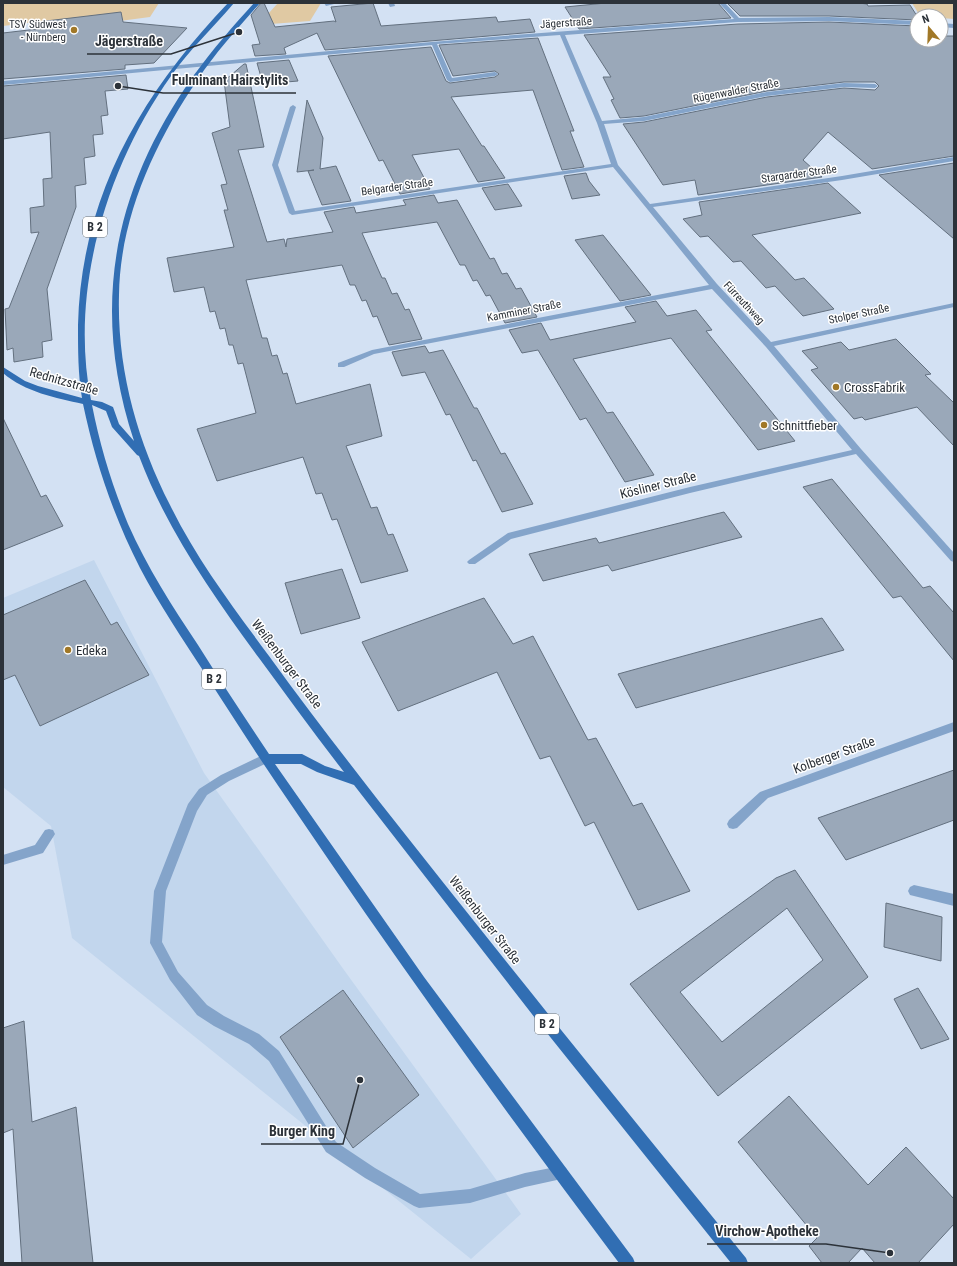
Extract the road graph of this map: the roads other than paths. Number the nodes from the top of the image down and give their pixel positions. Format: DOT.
graph roads {
  1 [pos="231,3"];
  2 [pos="257,3"];
  3 [pos="335,3"];
  4 [pos="722,3"];
  5 [pos="326,4"];
  6 [pos="738,20"];
  7 [pos="909,23"];
  8 [pos="562,34"];
  9 [pos="434,43"];
  10 [pos="203,64"];
  11 [pos="172,69"];
  12 [pos="495,74"];
  13 [pos="3,83"];
  14 [pos="876,86"];
  15 [pos="293,107"];
  16 [pos="600,123"];
  17 [pos="954,159"];
  18 [pos="615,165"];
  19 [pos="647,206"];
  20 [pos="714,286"];
  21 [pos="954,305"];
  22 [pos="769,345"];
  23 [pos="341,365"];
  24 [pos="3,369"];
  25 [pos="87,402"];
  26 [pos="858,451"];
  27 [pos="144,457"];
  28 [pos="952,554"];
  29 [pos="472,562"];
  30 [pos="954,726"];
  31 [pos="265,759"];
  32 [pos="358,782"];
  33 [pos="733,824"];
  34 [pos="49,834"];
  35 [pos="3,860"];
  36 [pos="914,891"];
  37 [pos="954,900"];
  38 [pos="561,1173"];
  39 [pos="628,1263"];
  40 [pos="741,1263"];
  1 -- 11 [label="main road, B 2"];
  2 -- 10 [label="main road, Weißenburger Straße / B 2"];
  3 -- 5 [label="street"];
  4 -- 6 [label="street"];
  6 -- 7 [label="street, Jägerstraße"];
  6 -- 8 [label="street, Jägerstraße"];
  8 -- 9 [label="street, Jägerstraße"];
  8 -- 16 [label="street, Fürreuthweg"];
  9 -- 10 [label="street, Jägerstraße"];
  9 -- 12 [label="street"];
  10 -- 11 [label="street, Jägerstraße"];
  10 -- 27 [label="main road, Weißenburger Straße / B 2"];
  11 -- 13 [label="street, Jägerstraße"];
  11 -- 25 [label="main road, B 2"];
  14 -- 16 [label="street, Rügenwalder Straße"];
  15 -- 18 [label="street, Belgarder Straße"];
  16 -- 18 [label="street, Fürreuthweg"];
  17 -- 19 [label="street, Stargarder Straße"];
  18 -- 19 [label="street, Fürreuthweg"];
  19 -- 20 [label="street, Fürreuthweg"];
  20 -- 22 [label="street, Fürreuthweg"];
  20 -- 23 [label="street, Kamminer Straße"];
  21 -- 22 [label="street, Stolper Straße"];
  22 -- 26 [label="street, Fürreuthweg"];
  24 -- 25 [label="main road, Rednitzstraße"];
  25 -- 27 [label="main road, Rednitzstraße"];
  25 -- 31 [label="main road, B 2"];
  26 -- 28 [label="street, Fürreuthweg"];
  26 -- 29 [label="street, Kösliner Straße"];
  27 -- 32 [label="main road, Weißenburger Straße / B 2"];
  30 -- 33 [label="street, Kolberger Straße"];
  31 -- 32 [label="main road"];
  31 -- 38 [label="main road, B 2"];
  31 -- 38 [label="street"];
  32 -- 40 [label="main road, Weißenburger Straße / B 2"];
  34 -- 35 [label="street"];
  36 -- 37 [label="street"];
  38 -- 39 [label="main road, B 2"];
}
